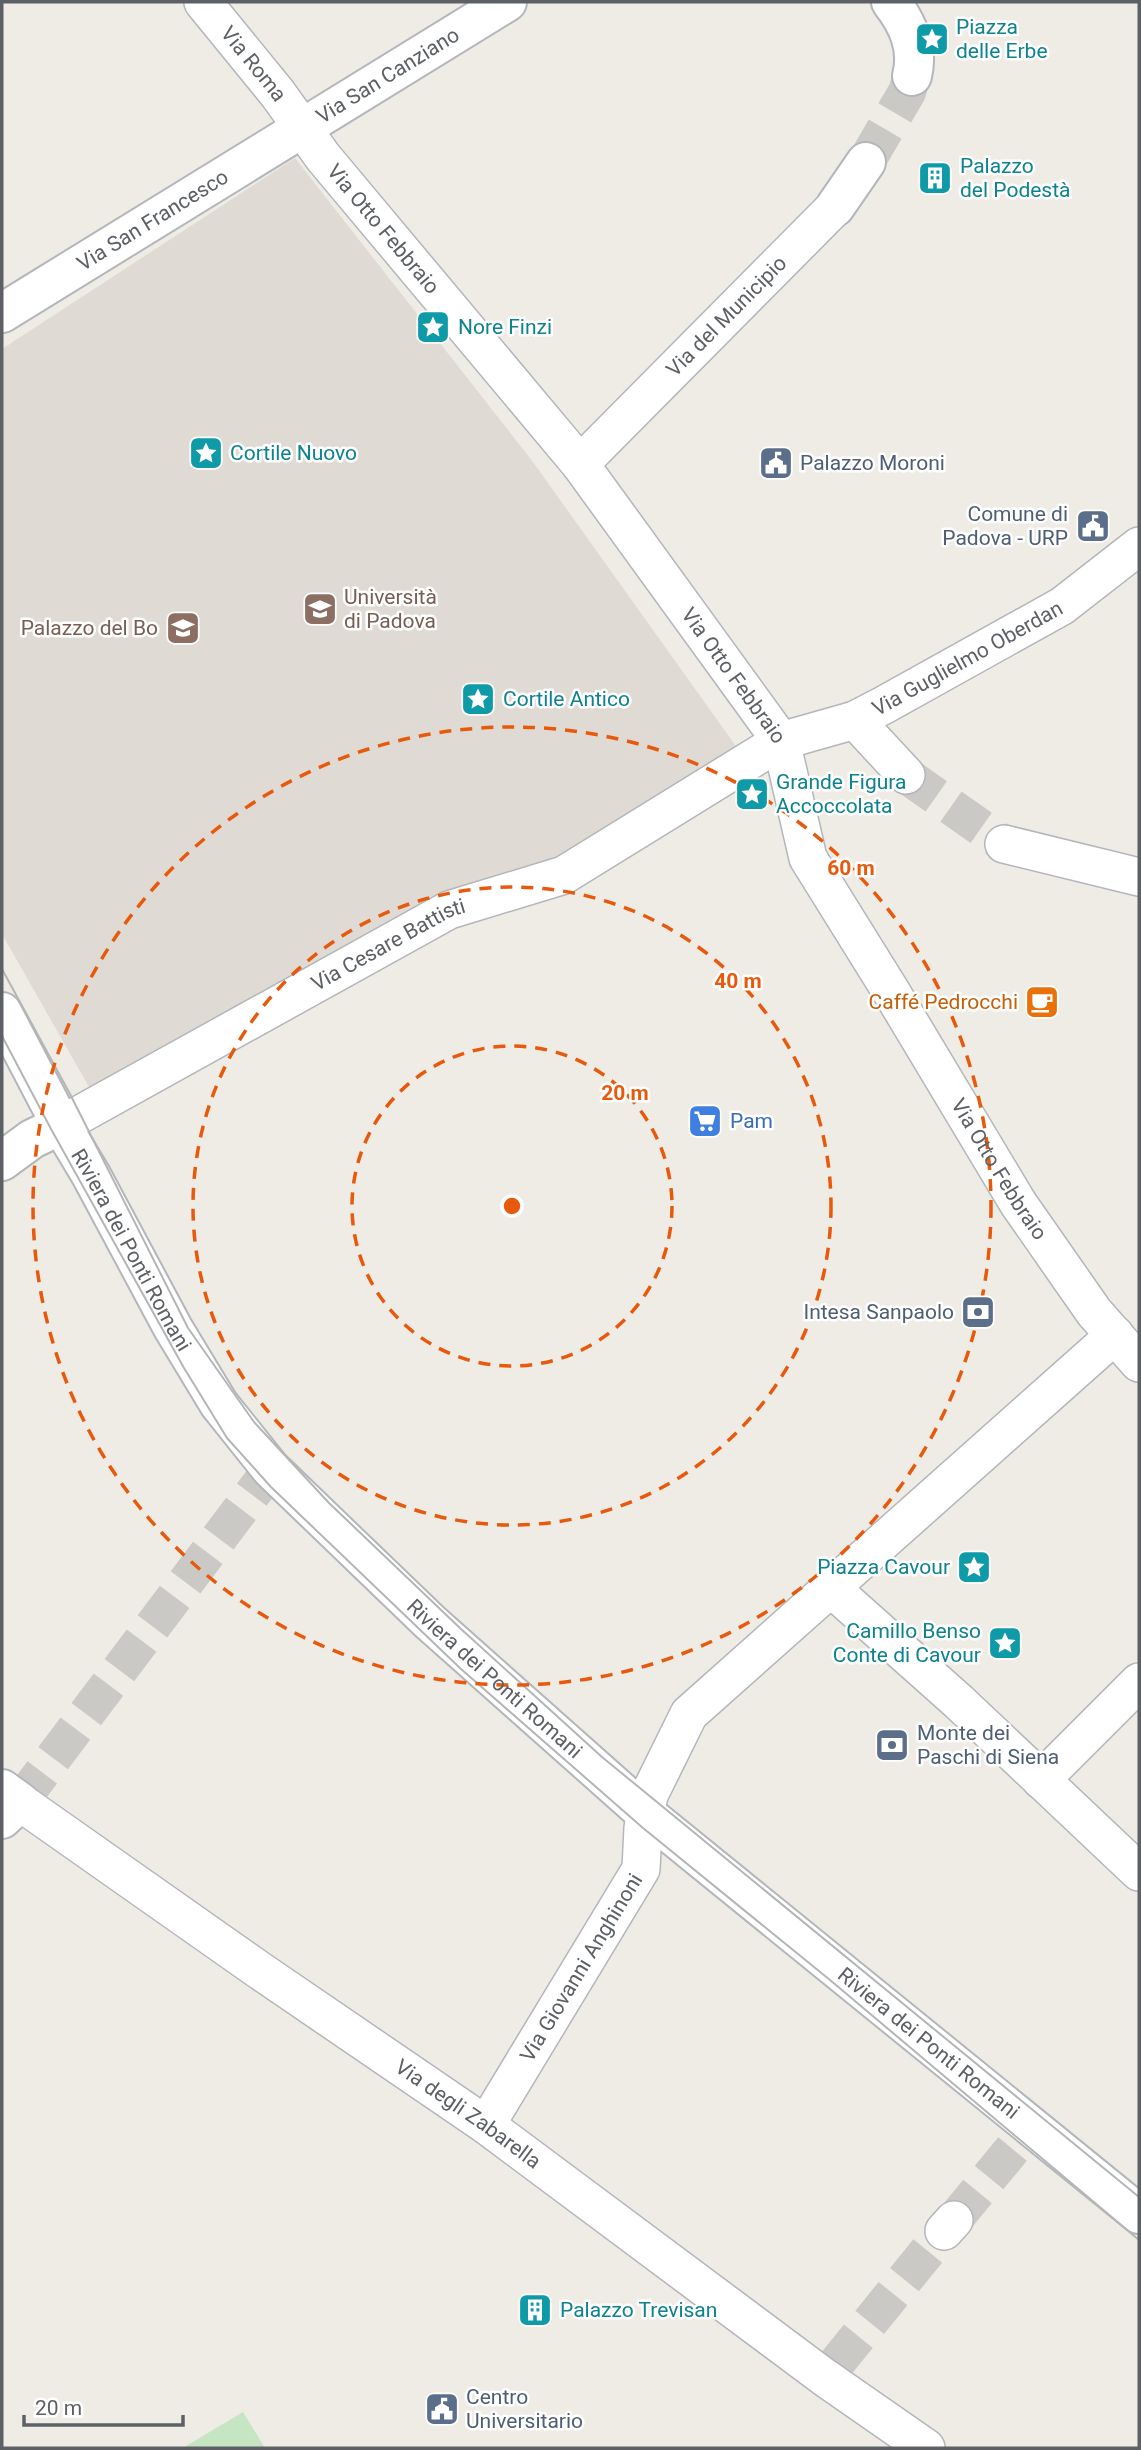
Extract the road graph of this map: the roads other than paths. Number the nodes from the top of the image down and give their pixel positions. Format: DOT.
graph roads {
  1 [pos="203,2"];
  2 [pos="507,2"];
  3 [pos="891,2"];
  4 [pos="912,76"];
  5 [pos="304,128"];
  6 [pos="866,162"];
  7 [pos="835,208"];
  8 [pos="2,313"];
  9 [pos="580,464"];
  10 [pos="1139,546"];
  11 [pos="855,720"];
  12 [pos="781,741"];
  13 [pos="906,775"];
  14 [pos="1004,844"];
  15 [pos="1139,877"];
  16 [pos="2,1012"];
  17 [pos="61,1125"];
  18 [pos="2,1161"];
  19 [pos="1104,1323"];
  20 [pos="1139,1363"];
  21 [pos="818,1599"];
  22 [pos="1139,1682"];
  23 [pos="1041,1780"];
  24 [pos="8,1803"];
  25 [pos="645,1813"];
  26 [pos="1139,1872"];
  27 [pos="486,2125"];
  28 [pos="1139,2214"];
  29 [pos="926,2448"];
  1 -- 5 [label="street, Via Roma"];
  2 -- 5 [label="street, Via San Canziano"];
  3 -- 4 [label="street"];
  5 -- 8 [label="street, Via San Francesco"];
  5 -- 9 [label="street, Via Otto Febbraio"];
  6 -- 7 [label="street, Via del Municipio"];
  7 -- 9 [label="street, Via del Municipio"];
  9 -- 12 [label="street, Via Otto Febbraio"];
  10 -- 11 [label="street, Via Guglielmo Oberdan"];
  11 -- 12 [label="street, Via Guglielmo Oberdan"];
  11 -- 13 [label="street"];
  12 -- 17 [label="street, Via Cesare Battisti"];
  12 -- 19 [label="street, Via Otto Febbraio"];
  14 -- 15 [label="street"];
  16 -- 17 [label="street, Riviera dei Ponti Romani"];
  17 -- 18 [label="street, Via Cesare Battisti"];
  17 -- 25 [label="street, Riviera dei Ponti Romani"];
  19 -- 20 [label="street"];
  19 -- 21 [label="street"];
  21 -- 23 [label="street"];
  21 -- 25 [label="street, Via Giovanni Anghinoni"];
  22 -- 23 [label="street"];
  23 -- 26 [label="street"];
  24 -- 27 [label="street, Via degli Zabarella"];
  25 -- 27 [label="street, Via Giovanni Anghinoni"];
  25 -- 28 [label="street, Riviera dei Ponti Romani"];
  27 -- 29 [label="street, Via degli Zabarella"];
}
